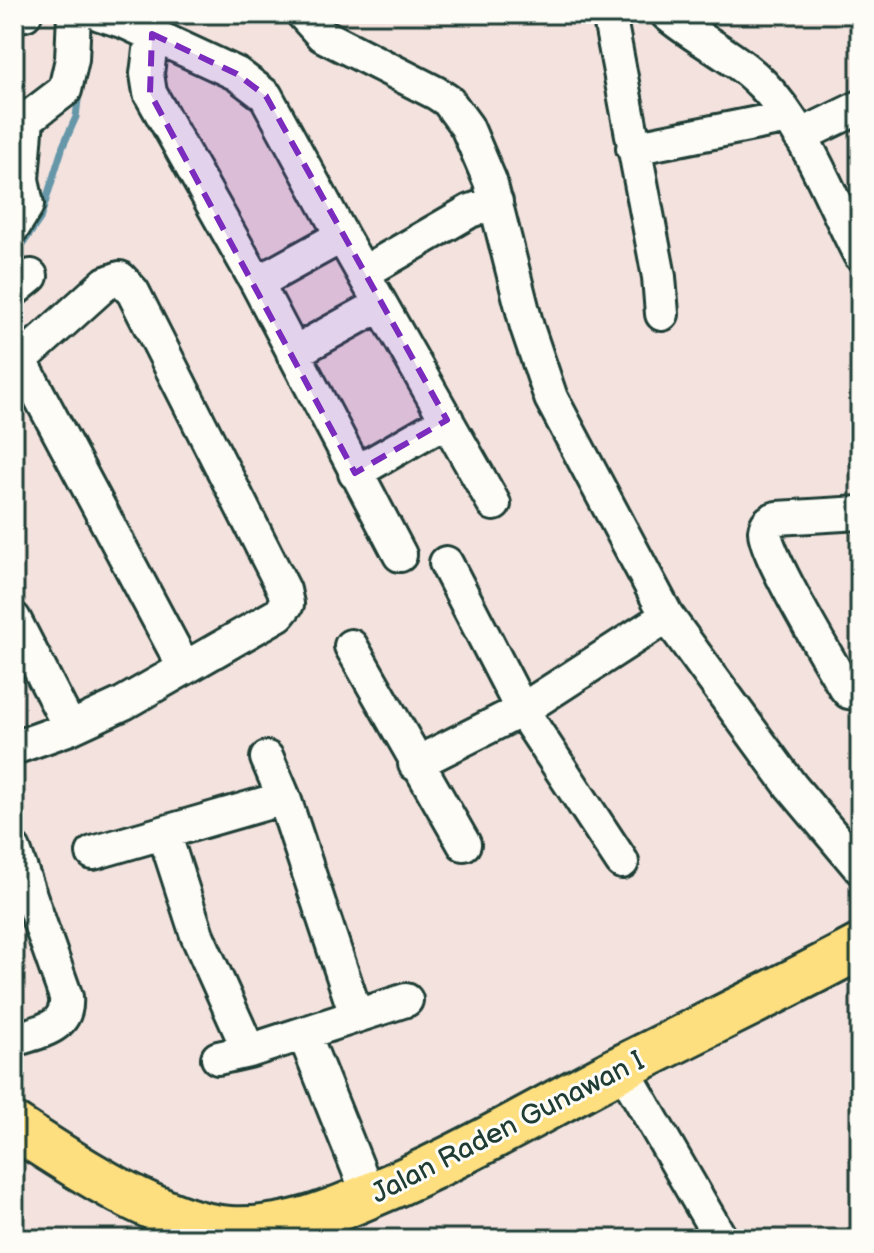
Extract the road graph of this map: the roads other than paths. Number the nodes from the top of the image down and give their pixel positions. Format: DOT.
graph roads {
  1 [pos="25,14"];
  2 [pos="74,14"];
  3 [pos="100,14"];
  4 [pos="303,14"];
  5 [pos="609,14"];
  6 [pos="667,14"];
  7 [pos="14,16"];
  8 [pos="152,34"];
  9 [pos="860,107"];
  10 [pos="21,120"];
  11 [pos="794,127"];
  12 [pos="633,148"];
  13 [pos="496,202"];
  14 [pos="14,226"];
  15 [pos="342,236"];
  16 [pos="860,255"];
  17 [pos="363,273"];
  18 [pos="257,283"];
  19 [pos="380,305"];
  20 [pos="662,314"];
  21 [pos="293,353"];
  22 [pos="17,364"];
  23 [pos="447,420"];
  24 [pos="355,473"];
  25 [pos="494,504"];
  26 [pos="860,513"];
  27 [pos="400,555"];
  28 [pos="446,563"];
  29 [pos="667,616"];
  30 [pos="14,619"];
  31 [pos="351,646"];
  32 [pos="184,667"];
  33 [pos="860,694"];
  34 [pos="522,710"];
  35 [pos="70,728"];
  36 [pos="14,748"];
  37 [pos="267,758"];
  38 [pos="415,764"];
  39 [pos="284,798"];
  40 [pos="164,833"];
  41 [pos="464,844"];
  42 [pos="14,850"];
  43 [pos="93,853"];
  44 [pos="622,862"];
  45 [pos="860,868"];
  46 [pos="860,947"];
  47 [pos="406,1000"];
  48 [pos="356,1015"];
  49 [pos="304,1034"];
  50 [pos="14,1040"];
  51 [pos="622,1068"];
  52 [pos="14,1126"];
  53 [pos="369,1196"];
  54 [pos="721,1239"];
  1 -- 7 [label="street"];
  2 -- 10 [label="street"];
  3 -- 8 [label="street"];
  4 -- 13 [label="street"];
  5 -- 12 [label="street"];
  6 -- 11 [label="street"];
  8 -- 15 [label="street"];
  8 -- 18 [label="street"];
  9 -- 11 [label="street"];
  10 -- 14 [label="street"];
  11 -- 12 [label="street"];
  11 -- 16 [label="street"];
  12 -- 20 [label="street"];
  13 -- 17 [label="street"];
  13 -- 29 [label="street"];
  15 -- 17 [label="street"];
  15 -- 18 [label="street"];
  17 -- 19 [label="street"];
  18 -- 21 [label="street"];
  19 -- 21 [label="street"];
  19 -- 23 [label="street"];
  21 -- 24 [label="street"];
  22 -- 32 [label="street"];
  22 -- 32 [label="street"];
  23 -- 24 [label="street"];
  23 -- 25 [label="street"];
  24 -- 27 [label="street"];
  26 -- 33 [label="street"];
  28 -- 34 [label="street"];
  29 -- 34 [label="street"];
  29 -- 45 [label="street"];
  30 -- 35 [label="street"];
  31 -- 38 [label="street"];
  32 -- 35 [label="street"];
  34 -- 38 [label="street"];
  34 -- 44 [label="street"];
  35 -- 36 [label="street"];
  37 -- 39 [label="street"];
  38 -- 41 [label="street"];
  39 -- 40 [label="street"];
  39 -- 48 [label="street"];
  40 -- 43 [label="street"];
  40 -- 49 [label="street"];
  42 -- 50 [label="street"];
  46 -- 51 [label="highway, Jalan Raden Gunawan I"];
  47 -- 48 [label="street"];
  48 -- 49 [label="street"];
  49 -- 53 [label="street"];
  51 -- 53 [label="highway, Jalan Raden Gunawan I"];
  51 -- 54 [label="street"];
  52 -- 53 [label="highway, Jalan Raden Gunawan I"];
}
